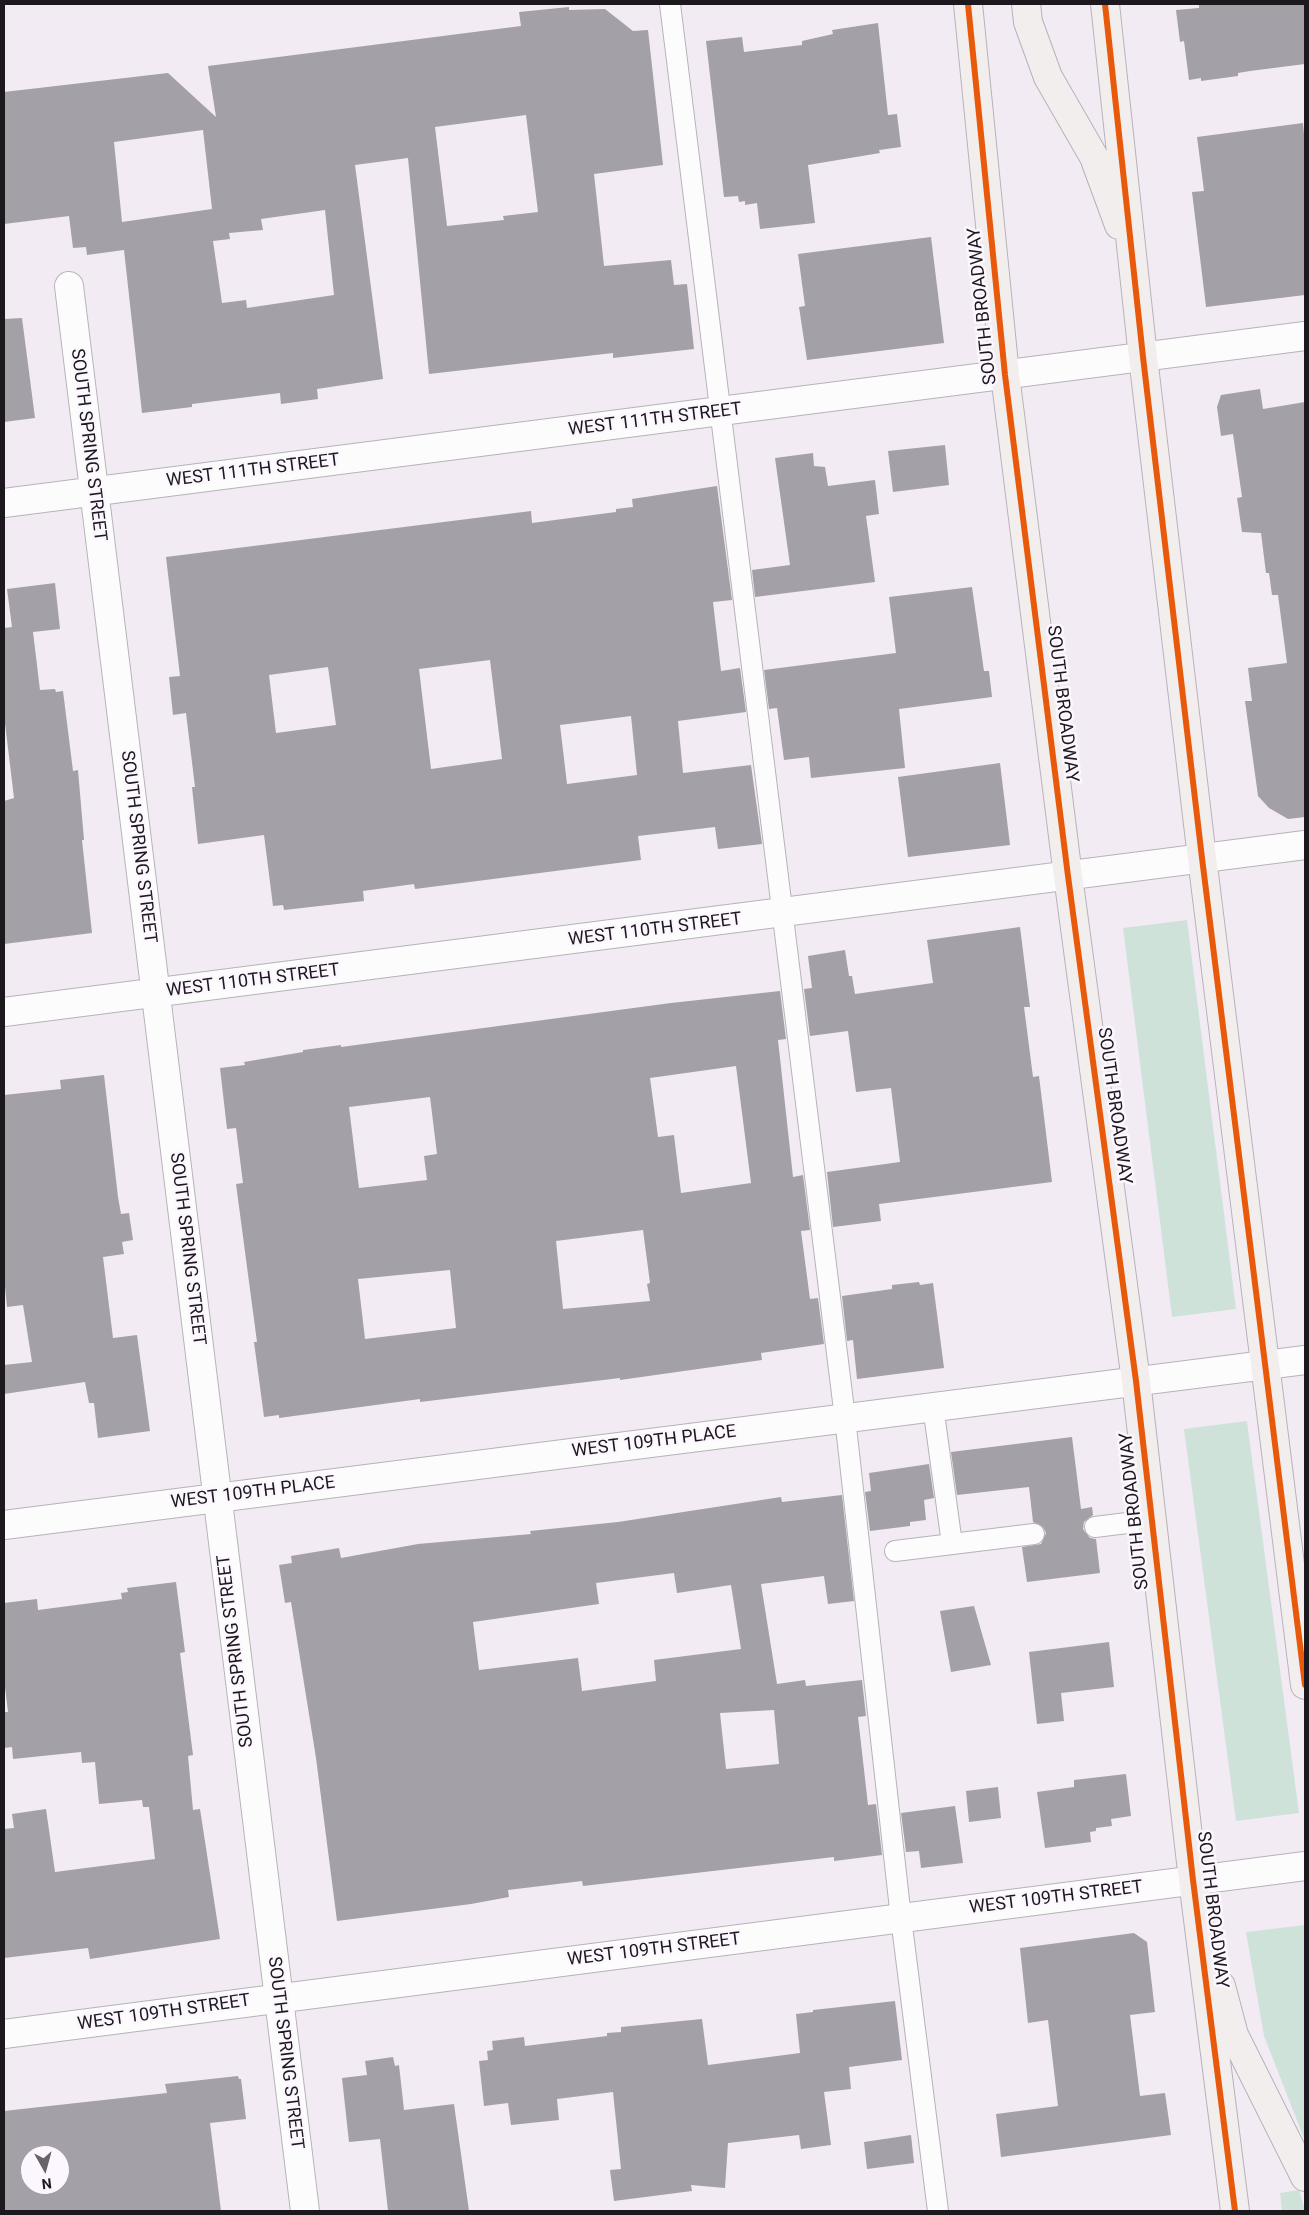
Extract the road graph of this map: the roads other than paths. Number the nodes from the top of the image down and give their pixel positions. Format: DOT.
graph roads {
  1 [pos="670,4"];
  2 [pos="968,4"];
  3 [pos="1026,4"];
  4 [pos="1105,4"];
  5 [pos="1133,261"];
  6 [pos="69,286"];
  7 [pos="1305,336"];
  8 [pos="1143,357"];
  9 [pos="1005,375"];
  10 [pos="720,412"];
  11 [pos="94,492"];
  12 [pos="4,503"];
  13 [pos="1305,846"];
  14 [pos="1202,858"];
  15 [pos="1068,876"];
  16 [pos="781,914"];
  17 [pos="156,994"];
  18 [pos="4,1012"];
  19 [pos="1305,1360"];
  20 [pos="1266,1365"];
  21 [pos="1136,1381"];
  22 [pos="933,1406"];
  23 [pos="845,1418"];
  24 [pos="218,1498"];
  25 [pos="1151,1520"];
  26 [pos="4,1525"];
  27 [pos="1095,1527"];
  28 [pos="1034,1534"];
  29 [pos="952,1544"];
  30 [pos="895,1551"];
  31 [pos="1298,1556"];
  32 [pos="1305,1685"];
  33 [pos="1305,1866"];
  34 [pos="1193,1880"];
  35 [pos="901,1918"];
  36 [pos="279,1998"];
  37 [pos="4,2034"];
  38 [pos="1305,2177"];
  39 [pos="305,2211"];
  40 [pos="938,2211"];
  41 [pos="1235,2211"];
  1 -- 10 [label="lane"];
  2 -- 9 [label="main road, SOUTH BROADWAY"];
  3 -- 5 [label="main road"];
  4 -- 5 [label="main road"];
  5 -- 8 [label="main road"];
  6 -- 11 [label="street, SOUTH SPRING STREET"];
  7 -- 8 [label="street, WEST 111TH STREET"];
  8 -- 9 [label="street, WEST 111TH STREET"];
  8 -- 14 [label="main road"];
  9 -- 10 [label="street, WEST 111TH STREET"];
  9 -- 15 [label="main road, SOUTH BROADWAY"];
  10 -- 11 [label="street, WEST 111TH STREET"];
  10 -- 16 [label="lane"];
  11 -- 12 [label="street, WEST 111TH STREET"];
  11 -- 17 [label="street, SOUTH SPRING STREET"];
  13 -- 14 [label="street, WEST 110TH STREET"];
  14 -- 15 [label="street, WEST 110TH STREET"];
  14 -- 20 [label="main road"];
  15 -- 16 [label="street, WEST 110TH STREET"];
  15 -- 21 [label="main road, SOUTH BROADWAY"];
  16 -- 17 [label="street, WEST 110TH STREET"];
  16 -- 23 [label="lane"];
  17 -- 18 [label="street, WEST 110TH STREET"];
  17 -- 24 [label="street, SOUTH SPRING STREET"];
  19 -- 20 [label="street, WEST 109TH PLACE"];
  20 -- 21 [label="street, WEST 109TH PLACE"];
  20 -- 31 [label="main road"];
  21 -- 22 [label="street, WEST 109TH PLACE"];
  21 -- 25 [label="main road, SOUTH BROADWAY"];
  22 -- 23 [label="street, WEST 109TH PLACE"];
  22 -- 29 [label="lane"];
  23 -- 24 [label="street, WEST 109TH PLACE"];
  23 -- 35 [label="lane"];
  24 -- 26 [label="street, WEST 109TH PLACE"];
  24 -- 36 [label="street, SOUTH SPRING STREET"];
  25 -- 27 [label="lane"];
  25 -- 34 [label="main road, SOUTH BROADWAY"];
  28 -- 29 [label="lane"];
  29 -- 30 [label="lane"];
  31 -- 32 [label="main road"];
  33 -- 34 [label="street, WEST 109TH STREET"];
  34 -- 35 [label="street, WEST 109TH STREET"];
  34 -- 38 [label="main road"];
  34 -- 41 [label="main road, SOUTH BROADWAY"];
  35 -- 36 [label="street, WEST 109TH STREET"];
  35 -- 40 [label="lane"];
  36 -- 37 [label="street, WEST 109TH STREET"];
  36 -- 39 [label="street, SOUTH SPRING STREET"];
}
